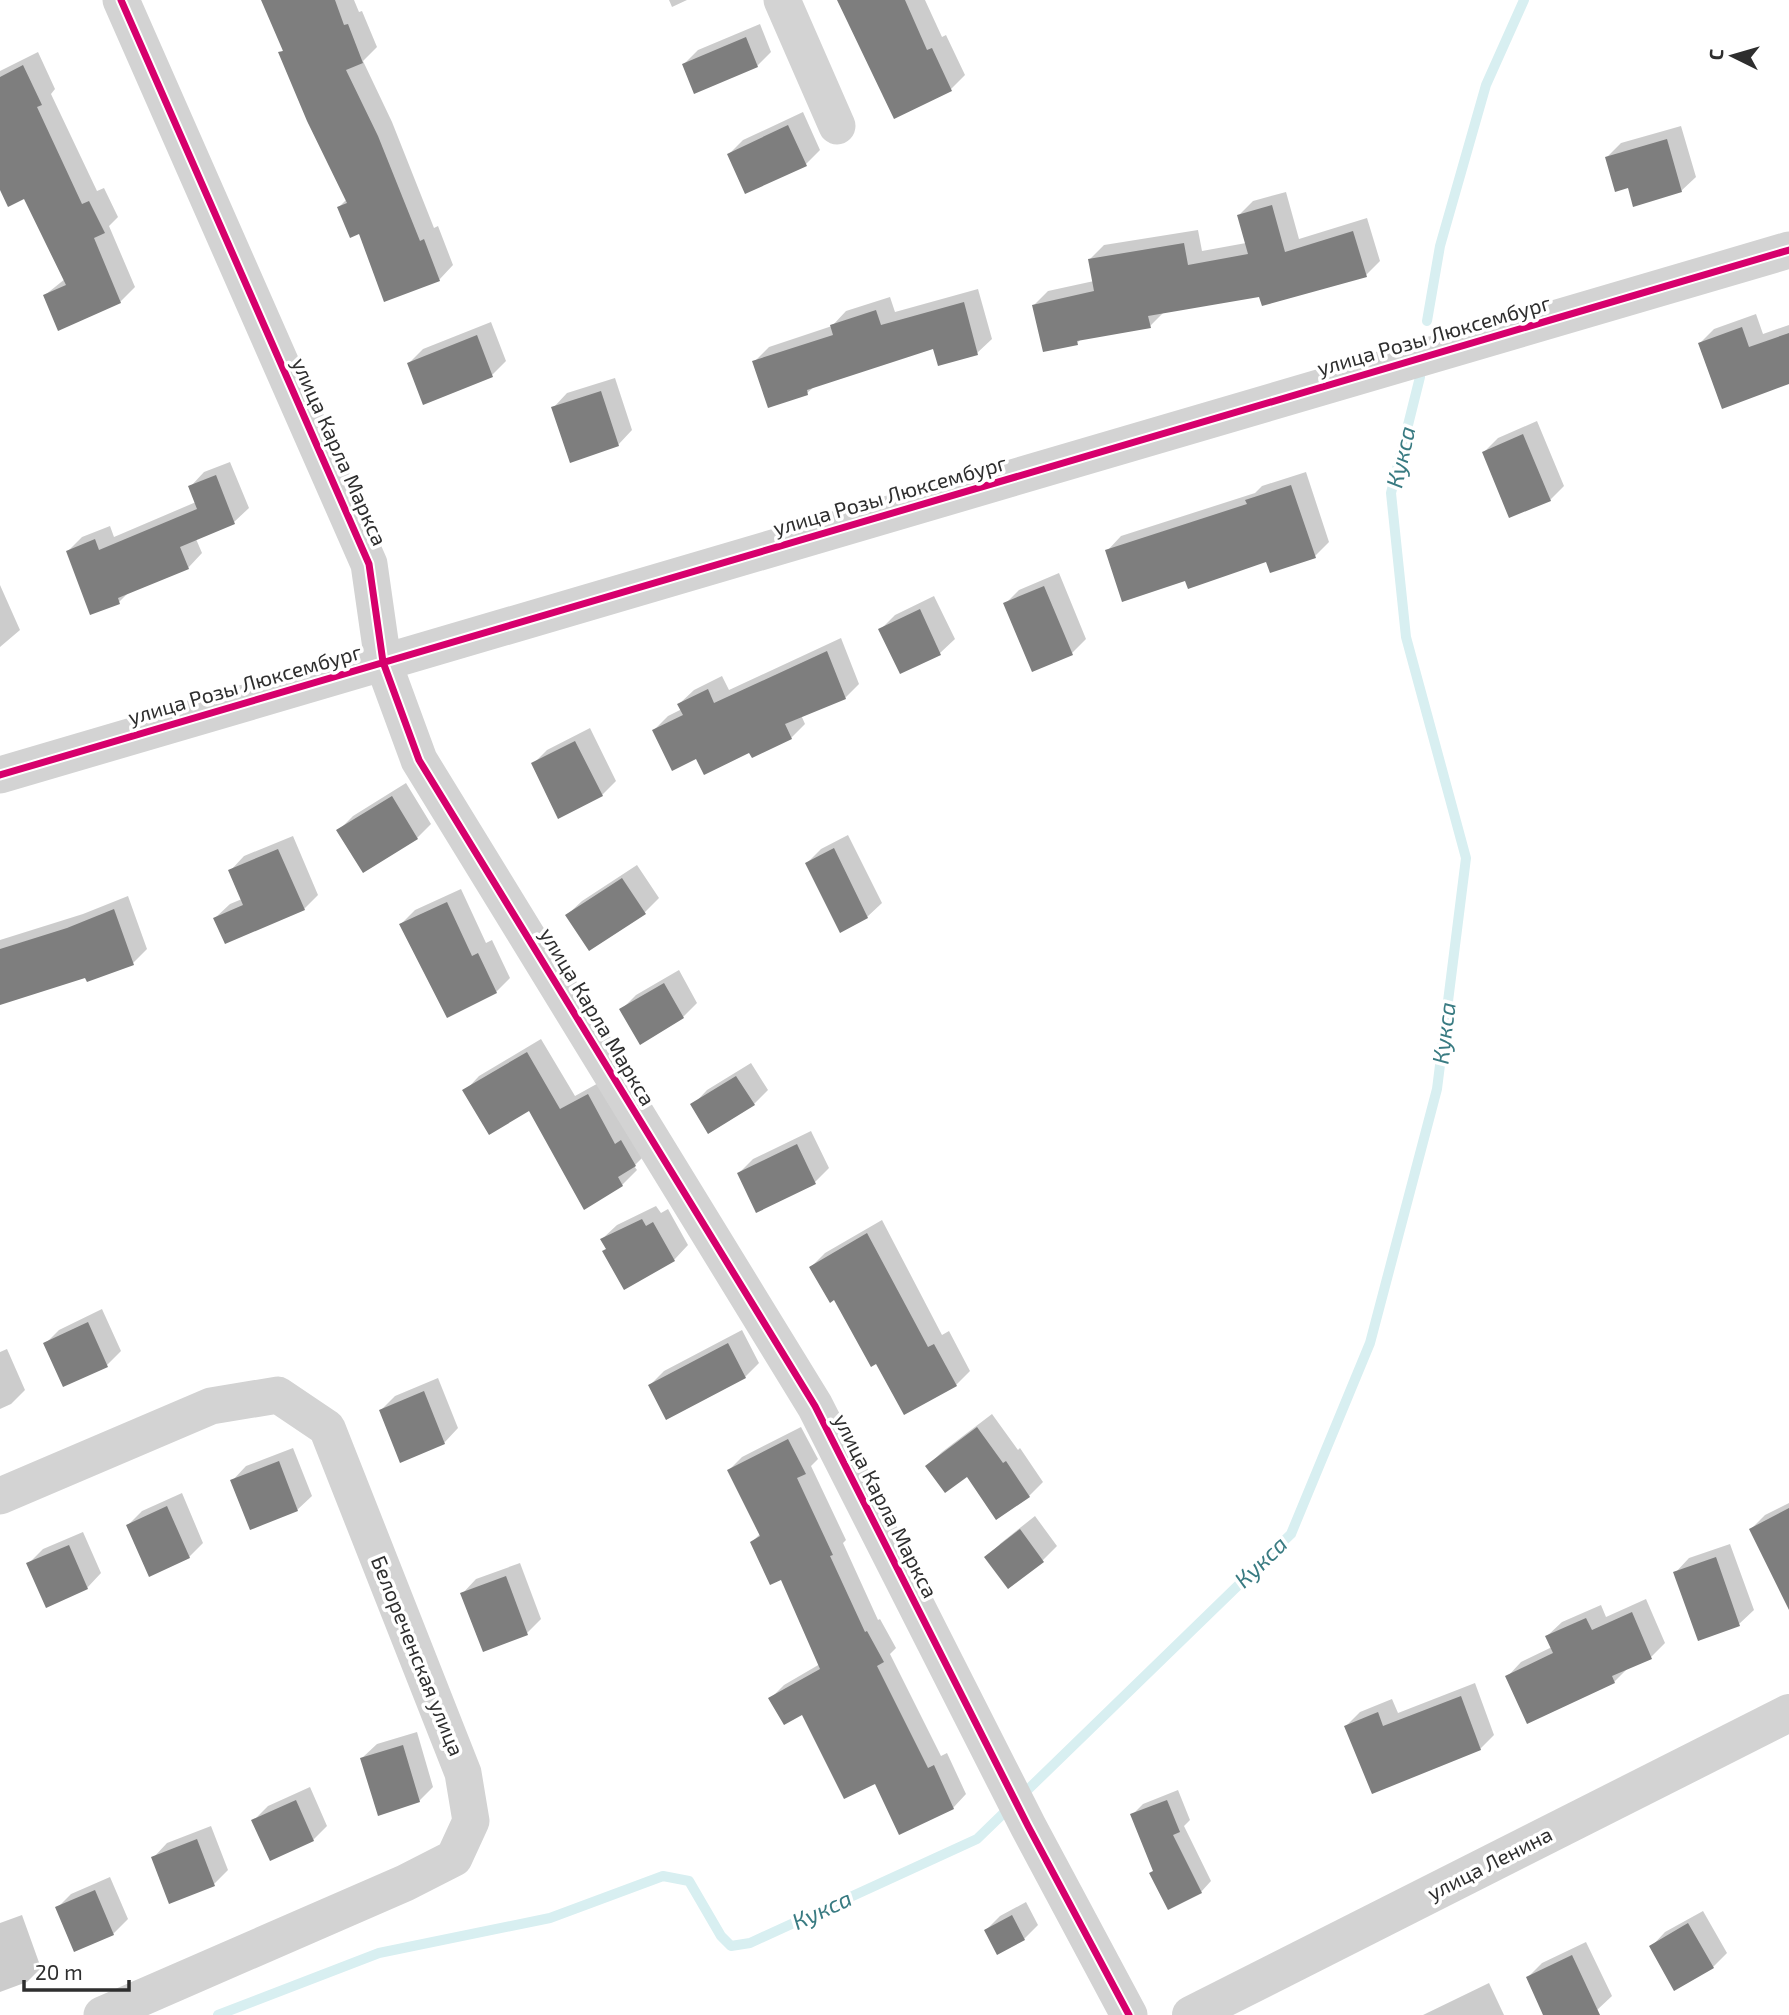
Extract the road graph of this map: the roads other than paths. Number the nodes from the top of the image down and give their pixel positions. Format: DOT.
graph roads {
  1 [pos="121,0"];
  2 [pos="782,0"];
  3 [pos="837,126"];
  4 [pos="1789,250"];
  5 [pos="383,662"];
  6 [pos="0,775"];
  7 [pos="0,1496"];
  8 [pos="1789,1713"];
  9 [pos="102,2015"];
  10 [pos="1129,2015"];
  11 [pos="1191,2015"];
  1 -- 5 [label="street, улица Карла Маркса"];
  2 -- 3 [label="street"];
  4 -- 5 [label="street, улица Розы Люксембург"];
  5 -- 6 [label="street, улица Розы Люксембург"];
  5 -- 10 [label="street, улица Карла Маркса"];
  7 -- 9 [label="street, Белореченская улица"];
  8 -- 11 [label="street, улица Ленина"];
}
